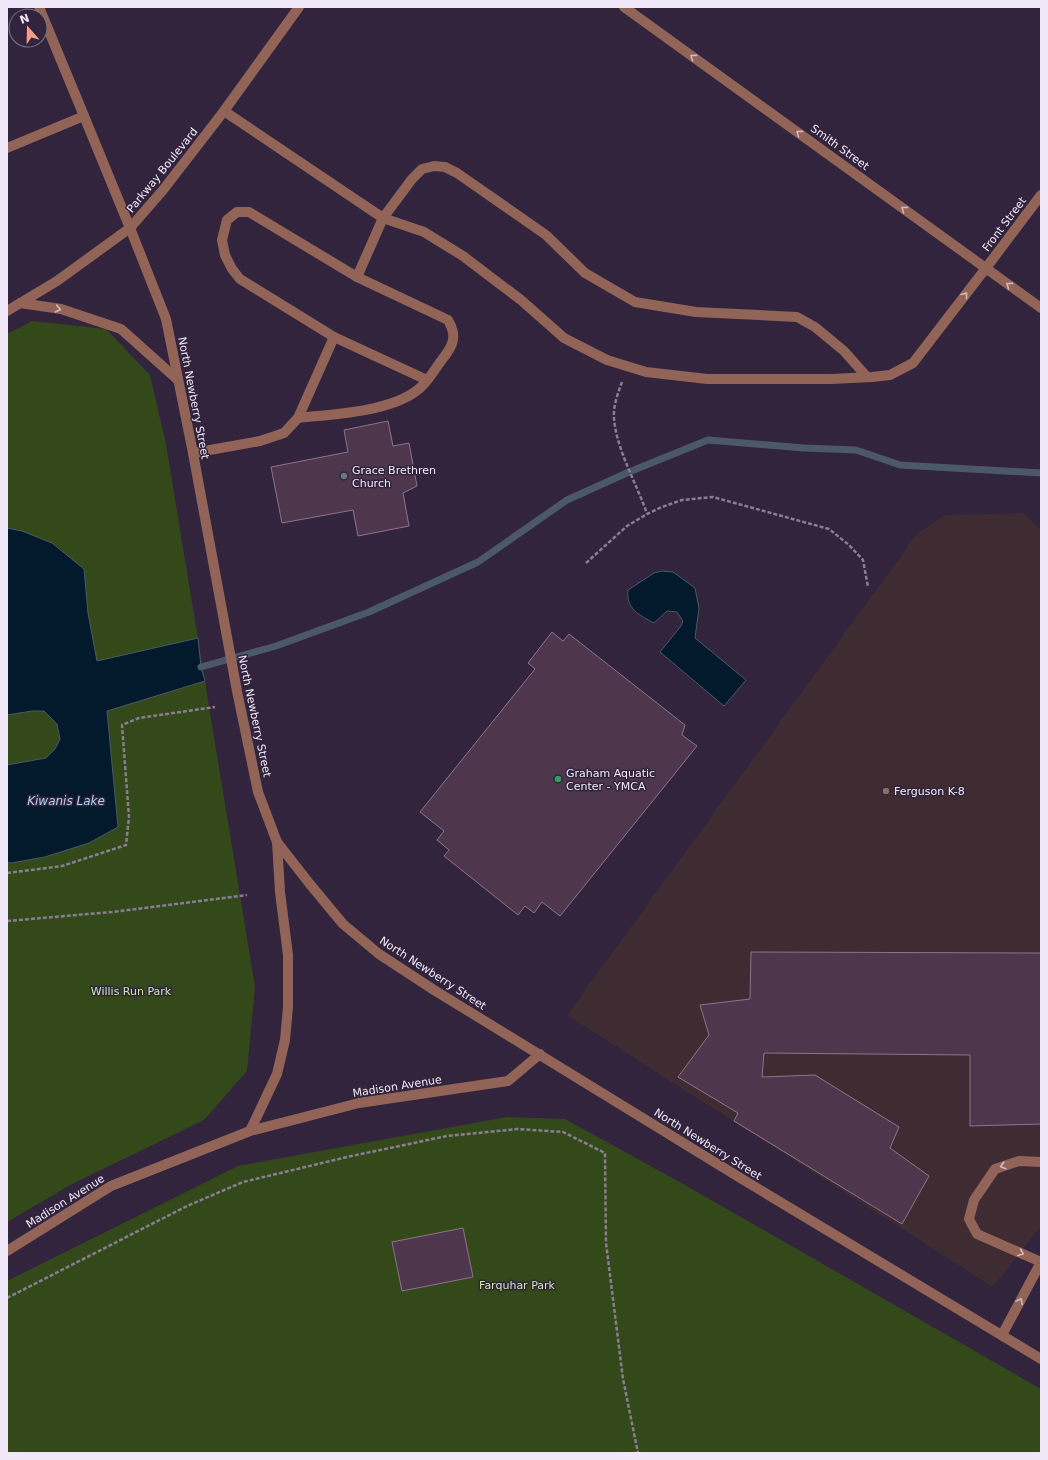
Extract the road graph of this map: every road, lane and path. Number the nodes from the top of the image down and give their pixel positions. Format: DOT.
graph roads {
  1 [pos="38,7"];
  2 [pos="299,7"];
  3 [pos="624,7"];
  4 [pos="224,111"];
  5 [pos="84,116"];
  6 [pos="7,148"];
  7 [pos="1041,195"];
  8 [pos="383,218"];
  9 [pos="130,228"];
  10 [pos="986,268"];
  11 [pos="357,277"];
  12 [pos="20,303"];
  13 [pos="1041,308"];
  14 [pos="7,311"];
  15 [pos="334,337"];
  16 [pos="627,366"];
  17 [pos="867,377"];
  18 [pos="178,380"];
  19 [pos="427,380"];
  20 [pos="298,418"];
  21 [pos="193,454"];
  22 [pos="647,514"];
  23 [pos="586,563"];
  24 [pos="868,587"];
  25 [pos="216,708"];
  26 [pos="277,842"];
  27 [pos="7,872"];
  28 [pos="247,895"];
  29 [pos="7,921"];
  30 [pos="540,1054"];
  31 [pos="250,1131"];
  32 [pos="1041,1162"];
  33 [pos="7,1251"];
  34 [pos="1041,1262"];
  35 [pos="7,1298"];
  36 [pos="1002,1335"];
  37 [pos="1041,1359"];
  38 [pos="638,1453"];
  1 -- 5 [label="street, North Newberry Street"];
  2 -- 4 [label="street, Parkway Boulevard"];
  10 -- 3 [label="street, Smith Street, one-way"];
  4 -- 8 [label="street, Front Street"];
  4 -- 9 [label="street, Parkway Boulevard"];
  5 -- 6 [label="street"];
  5 -- 9 [label="street, North Newberry Street"];
  7 -- 10 [label="street, Front Street"];
  8 -- 11 [label="street"];
  8 -- 16 [label="street, Front Street"];
  8 -- 17 [label="street"];
  9 -- 12 [label="street, Parkway Boulevard"];
  9 -- 18 [label="street, North Newberry Street"];
  13 -- 10 [label="street, Smith Street, one-way"];
  17 -- 10 [label="street, Front Street, one-way"];
  11 -- 15 [label="street"];
  11 -- 19 [label="street"];
  12 -- 14 [label="street, Parkway Boulevard"];
  12 -- 18 [label="street, one-way"];
  15 -- 19 [label="street"];
  15 -- 20 [label="street"];
  16 -- 17 [label="street, Front Street"];
  16 -- 22 [label="path"];
  18 -- 21 [label="street, North Newberry Street"];
  19 -- 20 [label="street"];
  20 -- 21 [label="street"];
  21 -- 26 [label="street, North Newberry Street"];
  22 -- 23 [label="path"];
  22 -- 24 [label="path"];
  25 -- 27 [label="path"];
  26 -- 30 [label="street, North Newberry Street"];
  26 -- 31 [label="street"];
  28 -- 29 [label="path"];
  30 -- 31 [label="street, Madison Avenue"];
  30 -- 36 [label="street, North Newberry Street"];
  31 -- 33 [label="street, Madison Avenue"];
  32 -- 34 [label="street, one-way"];
  36 -- 34 [label="street, one-way"];
  35 -- 38 [label="path"];
  36 -- 37 [label="street, North Newberry Street"];
}
